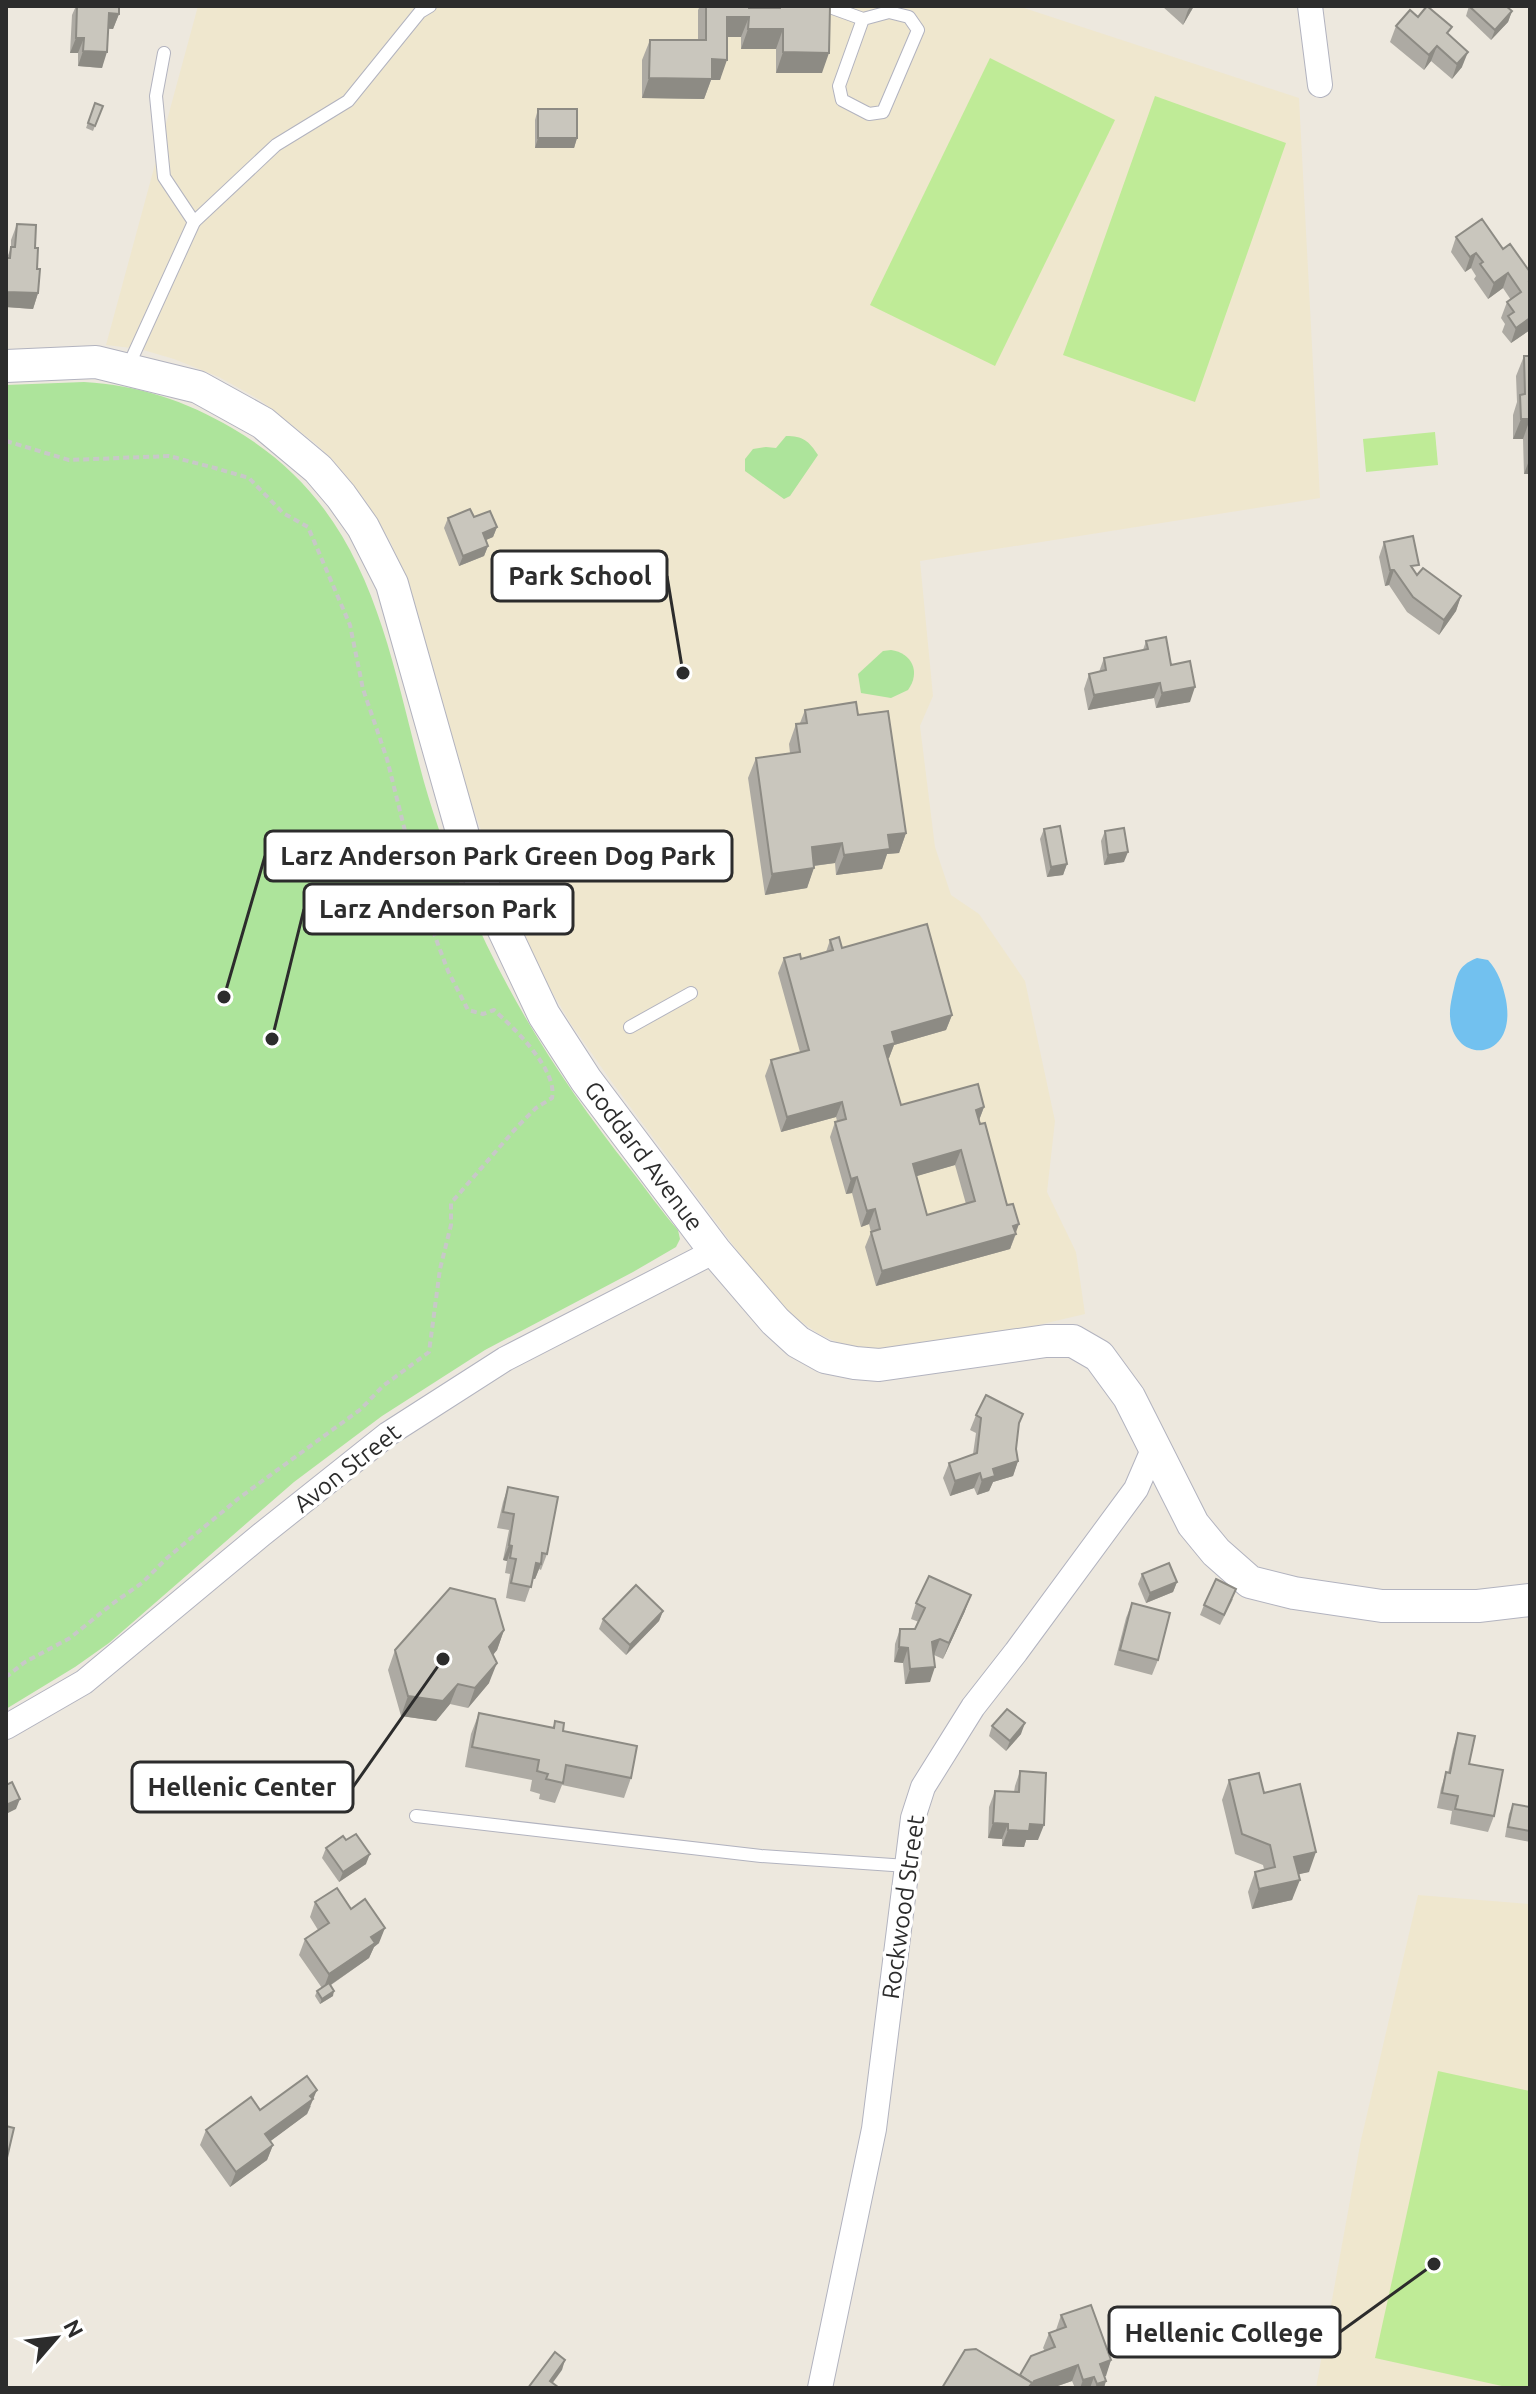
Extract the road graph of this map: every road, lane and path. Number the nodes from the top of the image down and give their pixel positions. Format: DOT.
graph roads {
  1 [pos="430,6"];
  2 [pos="827,6"];
  3 [pos="1310,6"];
  4 [pos="863,19"];
  5 [pos="164,53"];
  6 [pos="1320,85"];
  7 [pos="194,222"];
  8 [pos="6,366"];
  9 [pos="127,369"];
  10 [pos="6,441"];
  11 [pos="691,993"];
  12 [pos="630,1027"];
  13 [pos="715,1251"];
  14 [pos="1155,1445"];
  15 [pos="1530,1600"];
  16 [pos="6,1677"];
  17 [pos="6,1727"];
  18 [pos="416,1816"];
  19 [pos="907,1866"];
  20 [pos="820,2388"];
  1 -- 7 [label="lane"];
  2 -- 4 [label="lane"];
  3 -- 6 [label="street"];
  4 -- 4 [label="lane"];
  5 -- 7 [label="lane"];
  7 -- 9 [label="lane"];
  8 -- 9 [label="main road, Goddard Avenue"];
  9 -- 13 [label="main road, Goddard Avenue"];
  10 -- 16 [label="path"];
  11 -- 12 [label="lane"];
  13 -- 14 [label="main road, Goddard Avenue"];
  13 -- 17 [label="street, Avon Street"];
  14 -- 15 [label="main road, Goddard Avenue"];
  14 -- 19 [label="street, Rockwood Street"];
  18 -- 19 [label="lane"];
  19 -- 20 [label="street, Rockwood Street"];
}
